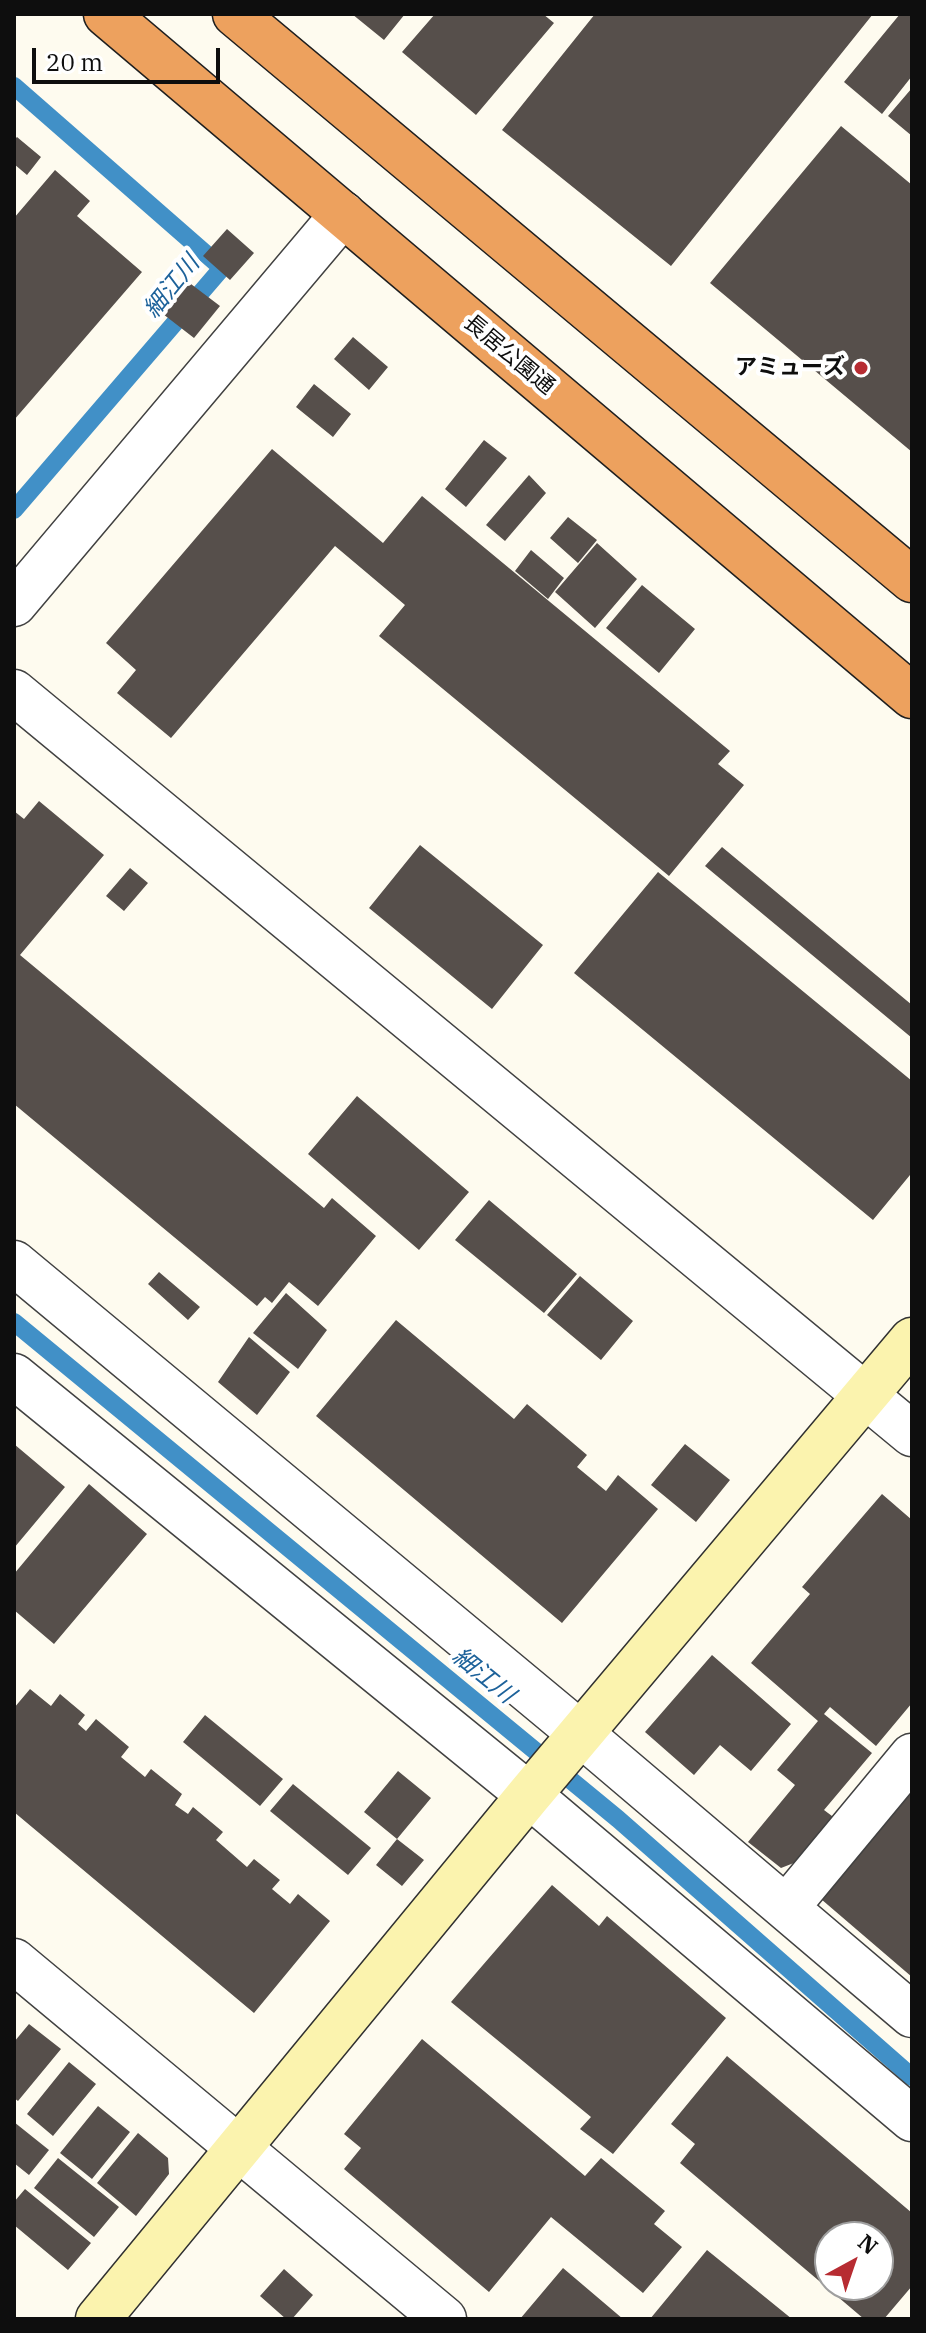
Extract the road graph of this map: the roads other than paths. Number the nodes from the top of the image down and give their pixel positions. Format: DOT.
graph roads {
  1 [pos="106,14"];
  2 [pos="235,14"];
  3 [pos="343,214"];
  4 [pos="912,580"];
  5 [pos="14,604"];
  6 [pos="14,692"];
  7 [pos="912,696"];
  8 [pos="14,1263"];
  9 [pos="912,1340"];
  10 [pos="14,1376"];
  11 [pos="866,1395"];
  12 [pos="912,1434"];
  13 [pos="581,1734"];
  14 [pos="912,1756"];
  15 [pos="529,1795"];
  16 [pos="786,1908"];
  17 [pos="14,1961"];
  18 [pos="912,2015"];
  19 [pos="912,2119"];
  20 [pos="239,2148"];
  21 [pos="98,2319"];
  22 [pos="444,2319"];
  1 -- 3 [label="highway, 長居公園通"];
  2 -- 4 [label="highway"];
  3 -- 5 [label="street"];
  3 -- 7 [label="highway, 長居公園通"];
  6 -- 11 [label="street"];
  8 -- 13 [label="street"];
  9 -- 11 [label="street"];
  10 -- 15 [label="street"];
  11 -- 12 [label="street"];
  11 -- 13 [label="street"];
  13 -- 15 [label="street"];
  13 -- 16 [label="street"];
  14 -- 16 [label="street"];
  15 -- 19 [label="street"];
  15 -- 20 [label="street"];
  16 -- 18 [label="street"];
  17 -- 20 [label="street"];
  20 -- 21 [label="street"];
  20 -- 22 [label="street"];
}
